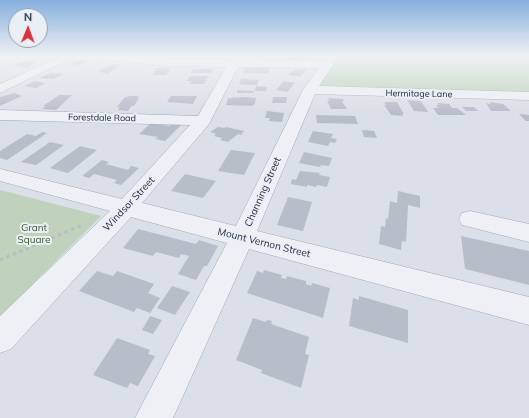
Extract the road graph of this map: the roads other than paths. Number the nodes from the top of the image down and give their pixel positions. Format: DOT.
graph roads {
  1 [pos="29,76"];
  2 [pos="228,76"];
  3 [pos="320,76"];
  4 [pos="0,89"];
  5 [pos="310,90"];
  6 [pos="529,96"];
  7 [pos="0,116"];
  8 [pos="203,121"];
  9 [pos="0,175"];
  10 [pos="126,208"];
  11 [pos="470,220"];
  12 [pos="529,233"];
  13 [pos="242,238"];
  14 [pos="529,311"];
  15 [pos="0,338"];
  16 [pos="154,418"];
  1 -- 4 [label="street"];
  2 -- 8 [label="street, Windsor Street"];
  3 -- 5 [label="street, Channing Street"];
  5 -- 6 [label="street, Hermitage Lane"];
  5 -- 13 [label="street, Channing Street"];
  7 -- 8 [label="street, Forestdale Road"];
  8 -- 10 [label="street, Windsor Street"];
  9 -- 10 [label="street, Mount Vernon Street"];
  10 -- 13 [label="street, Mount Vernon Street"];
  10 -- 15 [label="street, Windsor Street"];
  11 -- 12 [label="street"];
  13 -- 14 [label="street, Mount Vernon Street"];
  13 -- 16 [label="street, Channing Street"];
}
